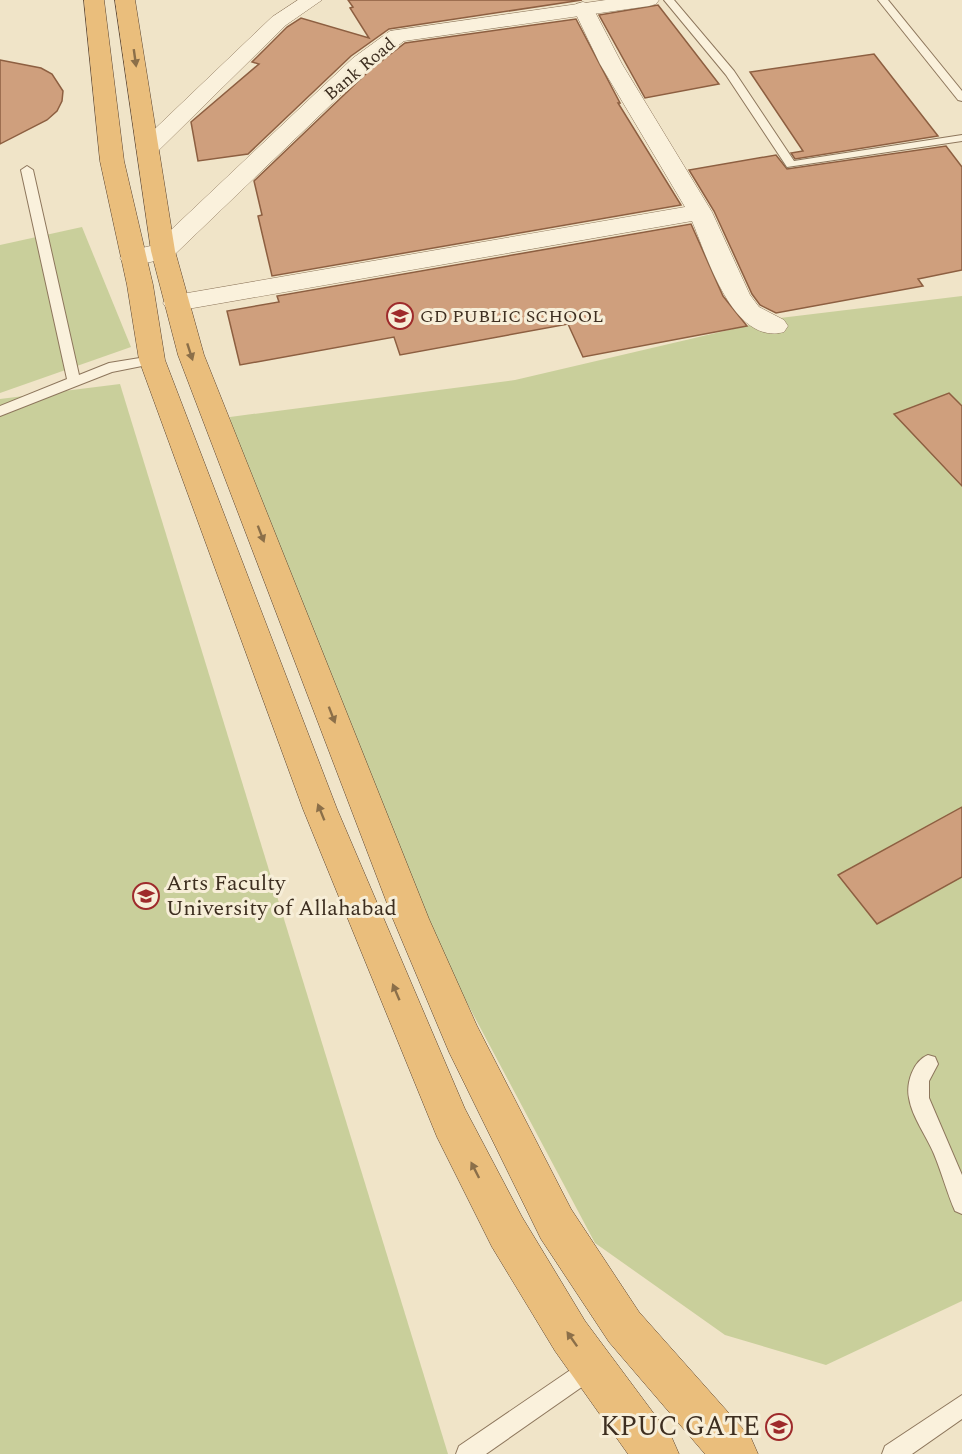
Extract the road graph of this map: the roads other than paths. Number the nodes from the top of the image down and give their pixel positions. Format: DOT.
graph roads {
  1 [pos="94,0"];
  2 [pos="124,0"];
  3 [pos="312,0"];
  4 [pos="649,0"];
  5 [pos="669,0"];
  6 [pos="883,0"];
  7 [pos="583,8"];
  8 [pos="962,98"];
  9 [pos="958,138"];
  10 [pos="148,148"];
  11 [pos="962,150"];
  12 [pos="27,170"];
  13 [pos="700,212"];
  14 [pos="148,254"];
  15 [pos="176,303"];
  16 [pos="775,326"];
  17 [pos="152,360"];
  18 [pos="75,381"];
  19 [pos="0,411"];
  20 [pos="928,1064"];
  21 [pos="962,1204"];
  22 [pos="592,1366"];
  23 [pos="962,1406"];
  24 [pos="466,1454"];
  25 [pos="656,1454"];
  26 [pos="735,1454"];
  27 [pos="893,1454"];
  1 -- 14 [label="highway"];
  2 -- 10 [label="highway, one-way"];
  3 -- 10 [label="street"];
  4 -- 7 [label="street, Bank Road"];
  5 -- 9 [label="lane"];
  6 -- 8 [label="lane"];
  7 -- 13 [label="street"];
  7 -- 14 [label="street, Bank Road"];
  9 -- 11 [label="lane"];
  10 -- 14 [label="highway"];
  12 -- 18 [label="lane"];
  13 -- 15 [label="street"];
  13 -- 16 [label="street"];
  14 -- 15 [label="highway"];
  14 -- 17 [label="highway"];
  15 -- 26 [label="highway, one-way"];
  17 -- 18 [label="lane"];
  22 -- 17 [label="highway, one-way"];
  18 -- 19 [label="lane"];
  20 -- 21 [label="lane"];
  22 -- 24 [label="lane"];
  22 -- 25 [label="highway"];
  23 -- 27 [label="lane"];
}
